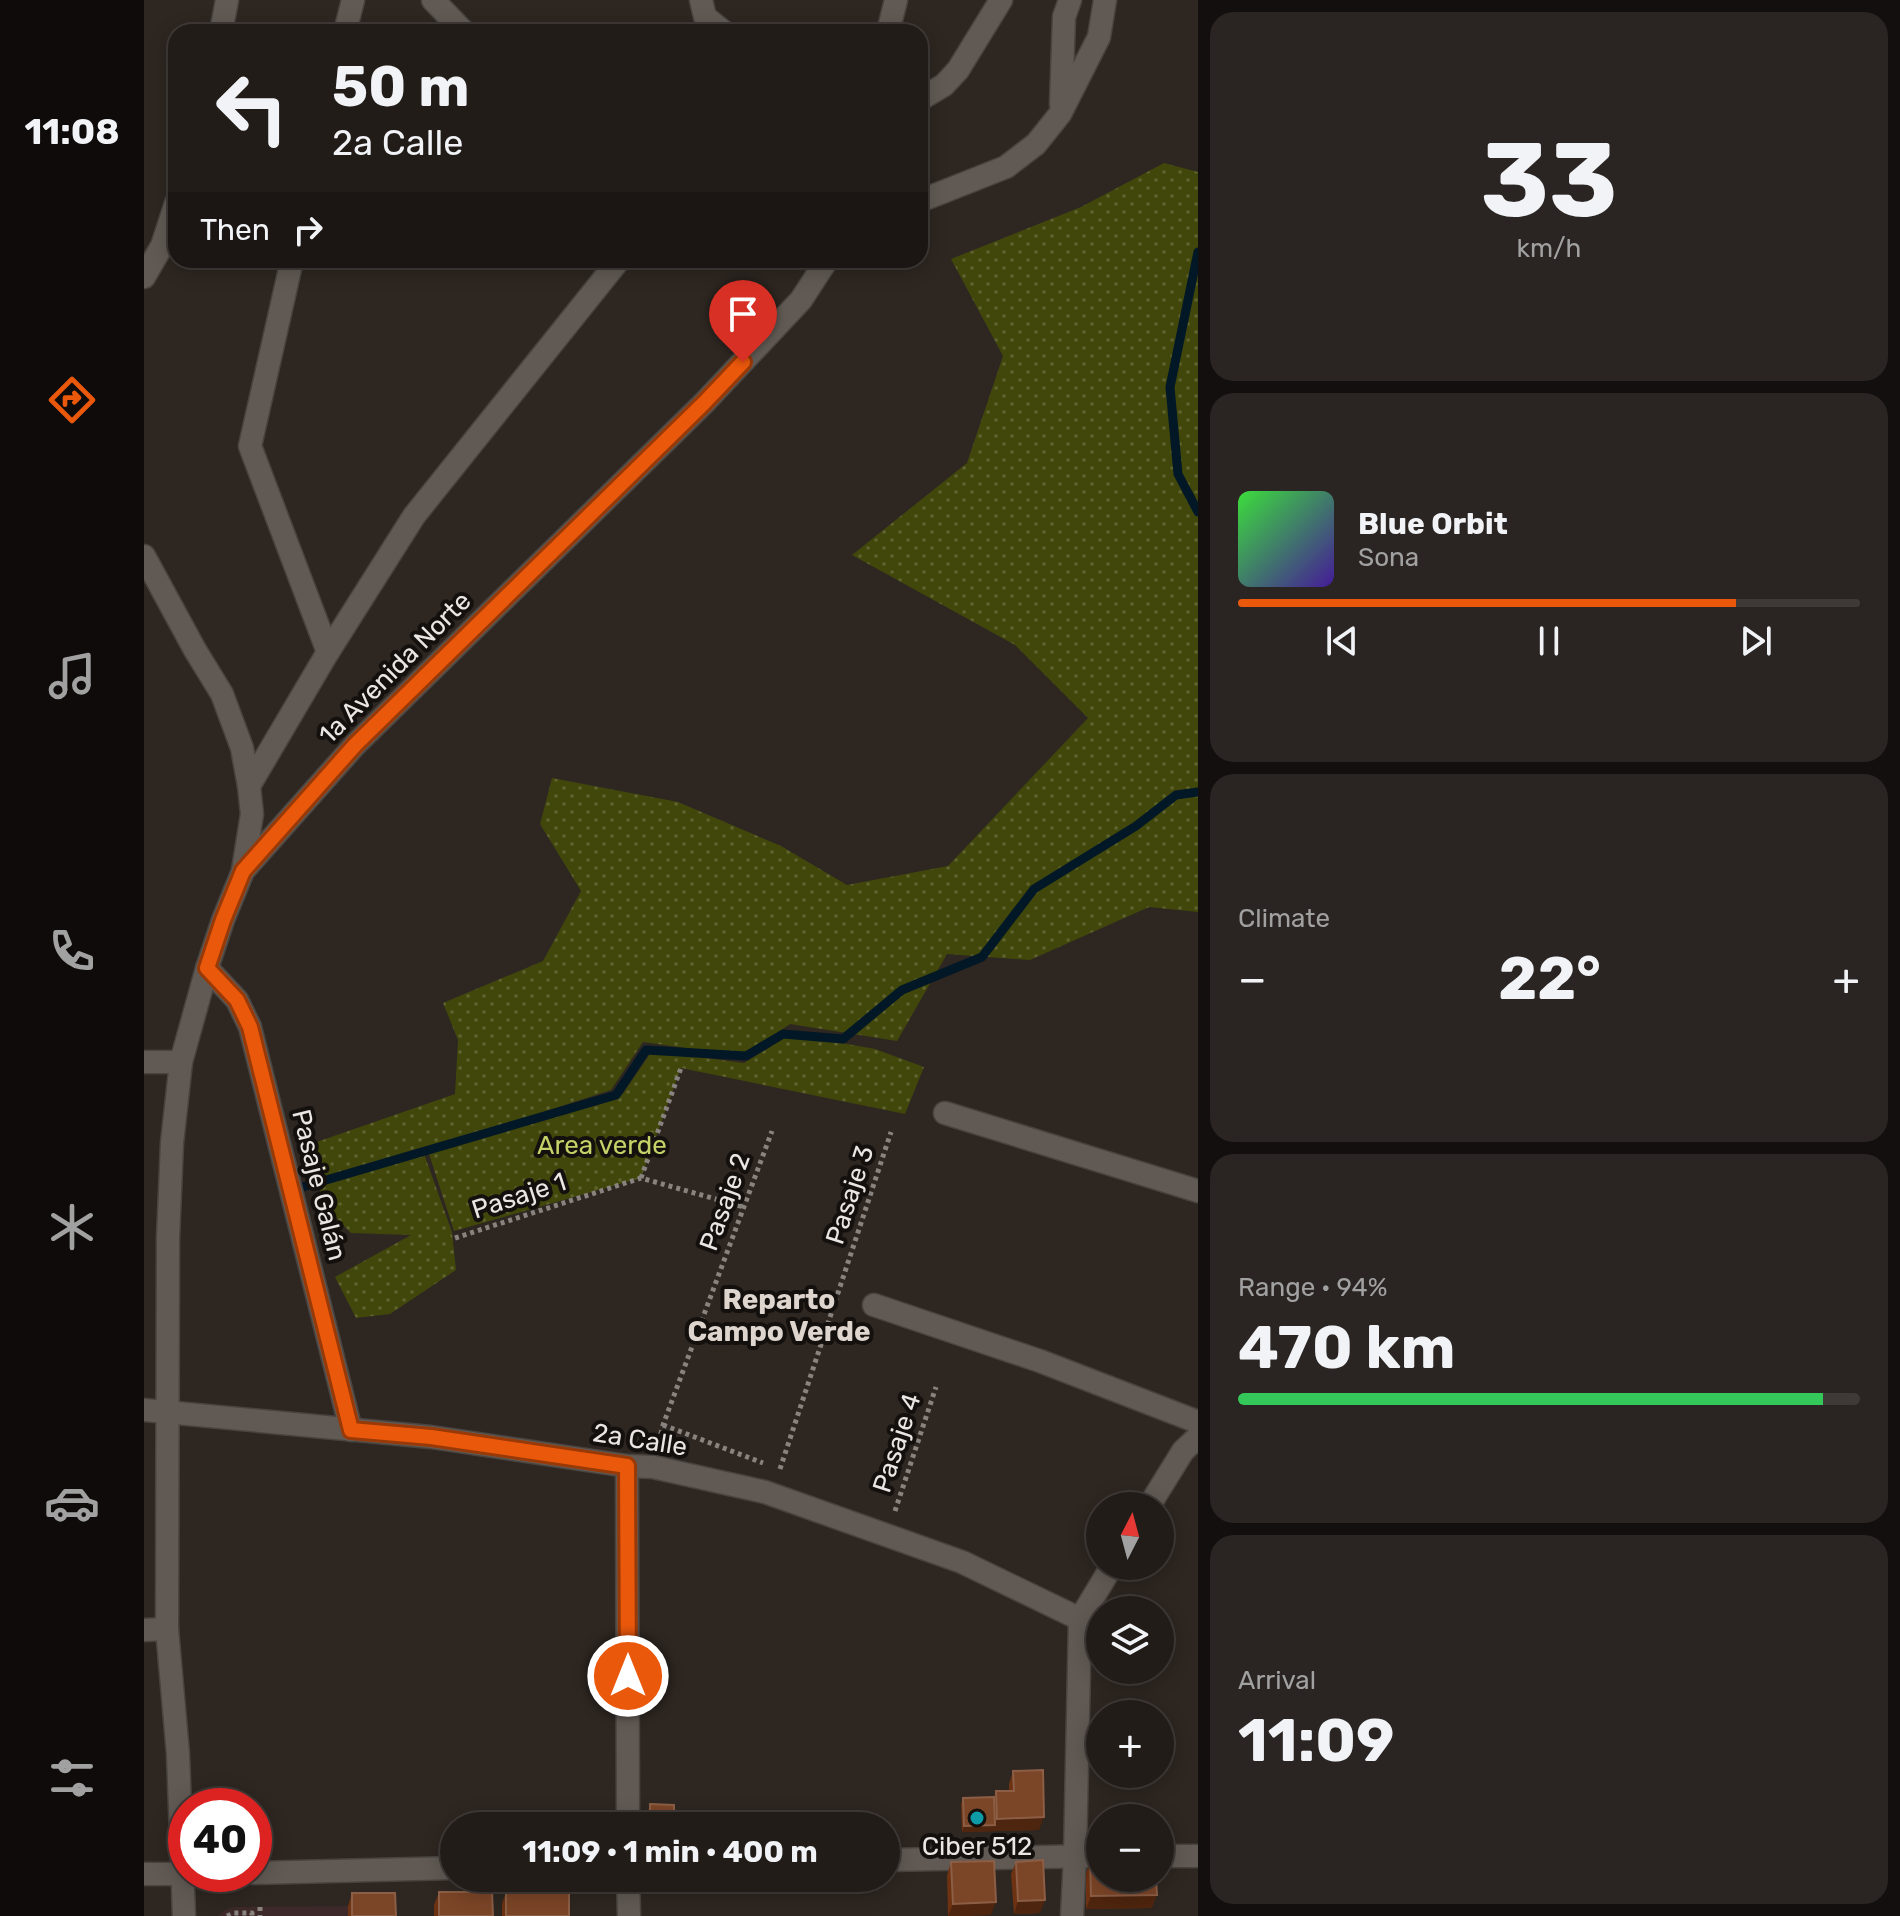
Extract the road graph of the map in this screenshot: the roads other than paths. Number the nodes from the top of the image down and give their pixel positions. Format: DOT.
graph roads {
  1 [pos="227,0"];
  2 [pos="353,0"];
  3 [pos="433,0"];
  4 [pos="701,0"];
  5 [pos="896,0"];
  6 [pos="1001,0"];
  7 [pos="1070,0"];
  8 [pos="1105,0"];
  9 [pos="222,24"];
  10 [pos="347,24"];
  11 [pos="456,24"];
  12 [pos="714,24"];
  13 [pos="890,24"];
  14 [pos="928,93"];
  15 [pos="1060,114"];
  16 [pos="928,198"];
  17 [pos="168,228"];
  18 [pos="290,268"];
  19 [pos="613,268"];
  20 [pos="822,268"];
  21 [pos="144,277"];
  22 [pos="144,556"];
  23 [pos="328,652"];
  24 [pos="249,786"];
  25 [pos="243,871"];
  26 [pos="207,968"];
  27 [pos="144,1062"];
  28 [pos="181,1062"];
  29 [pos="945,1113"];
  30 [pos="1198,1191"];
  31 [pos="874,1305"];
  32 [pos="144,1410"];
  33 [pos="167,1413"];
  34 [pos="1198,1422"];
  35 [pos="351,1430"];
  36 [pos="1198,1437"];
  37 [pos="627,1466"];
  38 [pos="1158,1492"];
  39 [pos="1104,1580"];
  40 [pos="1080,1619"];
  41 [pos="167,1629"];
  42 [pos="144,1630"];
  43 [pos="179,1788"];
  44 [pos="628,1812"];
  45 [pos="1075,1856"];
  46 [pos="1086,1856"];
  47 [pos="1174,1856"];
  48 [pos="1198,1856"];
  49 [pos="900,1860"];
  50 [pos="440,1868"];
  51 [pos="272,1873"];
  52 [pos="144,1874"];
  53 [pos="168,1875"];
  54 [pos="183,1892"];
  55 [pos="628,1892"];
  56 [pos="184,1916"];
  57 [pos="629,1916"];
  58 [pos="1072,1916"];
  1 -- 9 [label="street"];
  2 -- 10 [label="street"];
  3 -- 11 [label="street"];
  4 -- 12 [label="street"];
  5 -- 13 [label="street"];
  6 -- 14 [label="street"];
  7 -- 15 [label="street"];
  8 -- 15 [label="street"];
  15 -- 16 [label="street"];
  17 -- 21 [label="street"];
  18 -- 23 [label="street"];
  19 -- 23 [label="street"];
  20 -- 25 [label="street, 1a Avenida Norte"];
  22 -- 24 [label="street"];
  23 -- 24 [label="street"];
  24 -- 25 [label="street"];
  25 -- 26 [label="street, 1a Avenida Norte"];
  26 -- 28 [label="street, 1a Avenida Norte"];
  26 -- 35 [label="street, Pasaje Galán"];
  27 -- 28 [label="street"];
  28 -- 33 [label="street, 1a Avenida Norte"];
  29 -- 30 [label="street"];
  31 -- 34 [label="street"];
  32 -- 33 [label="street, 2a Calle"];
  33 -- 35 [label="street, 2a Calle"];
  33 -- 41 [label="street, 1a Avenida Norte"];
  35 -- 37 [label="street, 2a Calle"];
  36 -- 38 [label="street"];
  37 -- 40 [label="street, 2a Calle"];
  37 -- 44 [label="street"];
  39 -- 40 [label="street"];
  40 -- 45 [label="street"];
  41 -- 42 [label="street"];
  41 -- 43 [label="street, 1a Avenida Norte"];
  45 -- 46 [label="street"];
  45 -- 49 [label="street"];
  45 -- 58 [label="street"];
  47 -- 48 [label="street"];
  50 -- 51 [label="street"];
  52 -- 53 [label="street"];
  54 -- 56 [label="street, 1a Avenida Norte"];
  55 -- 57 [label="street"];
}
